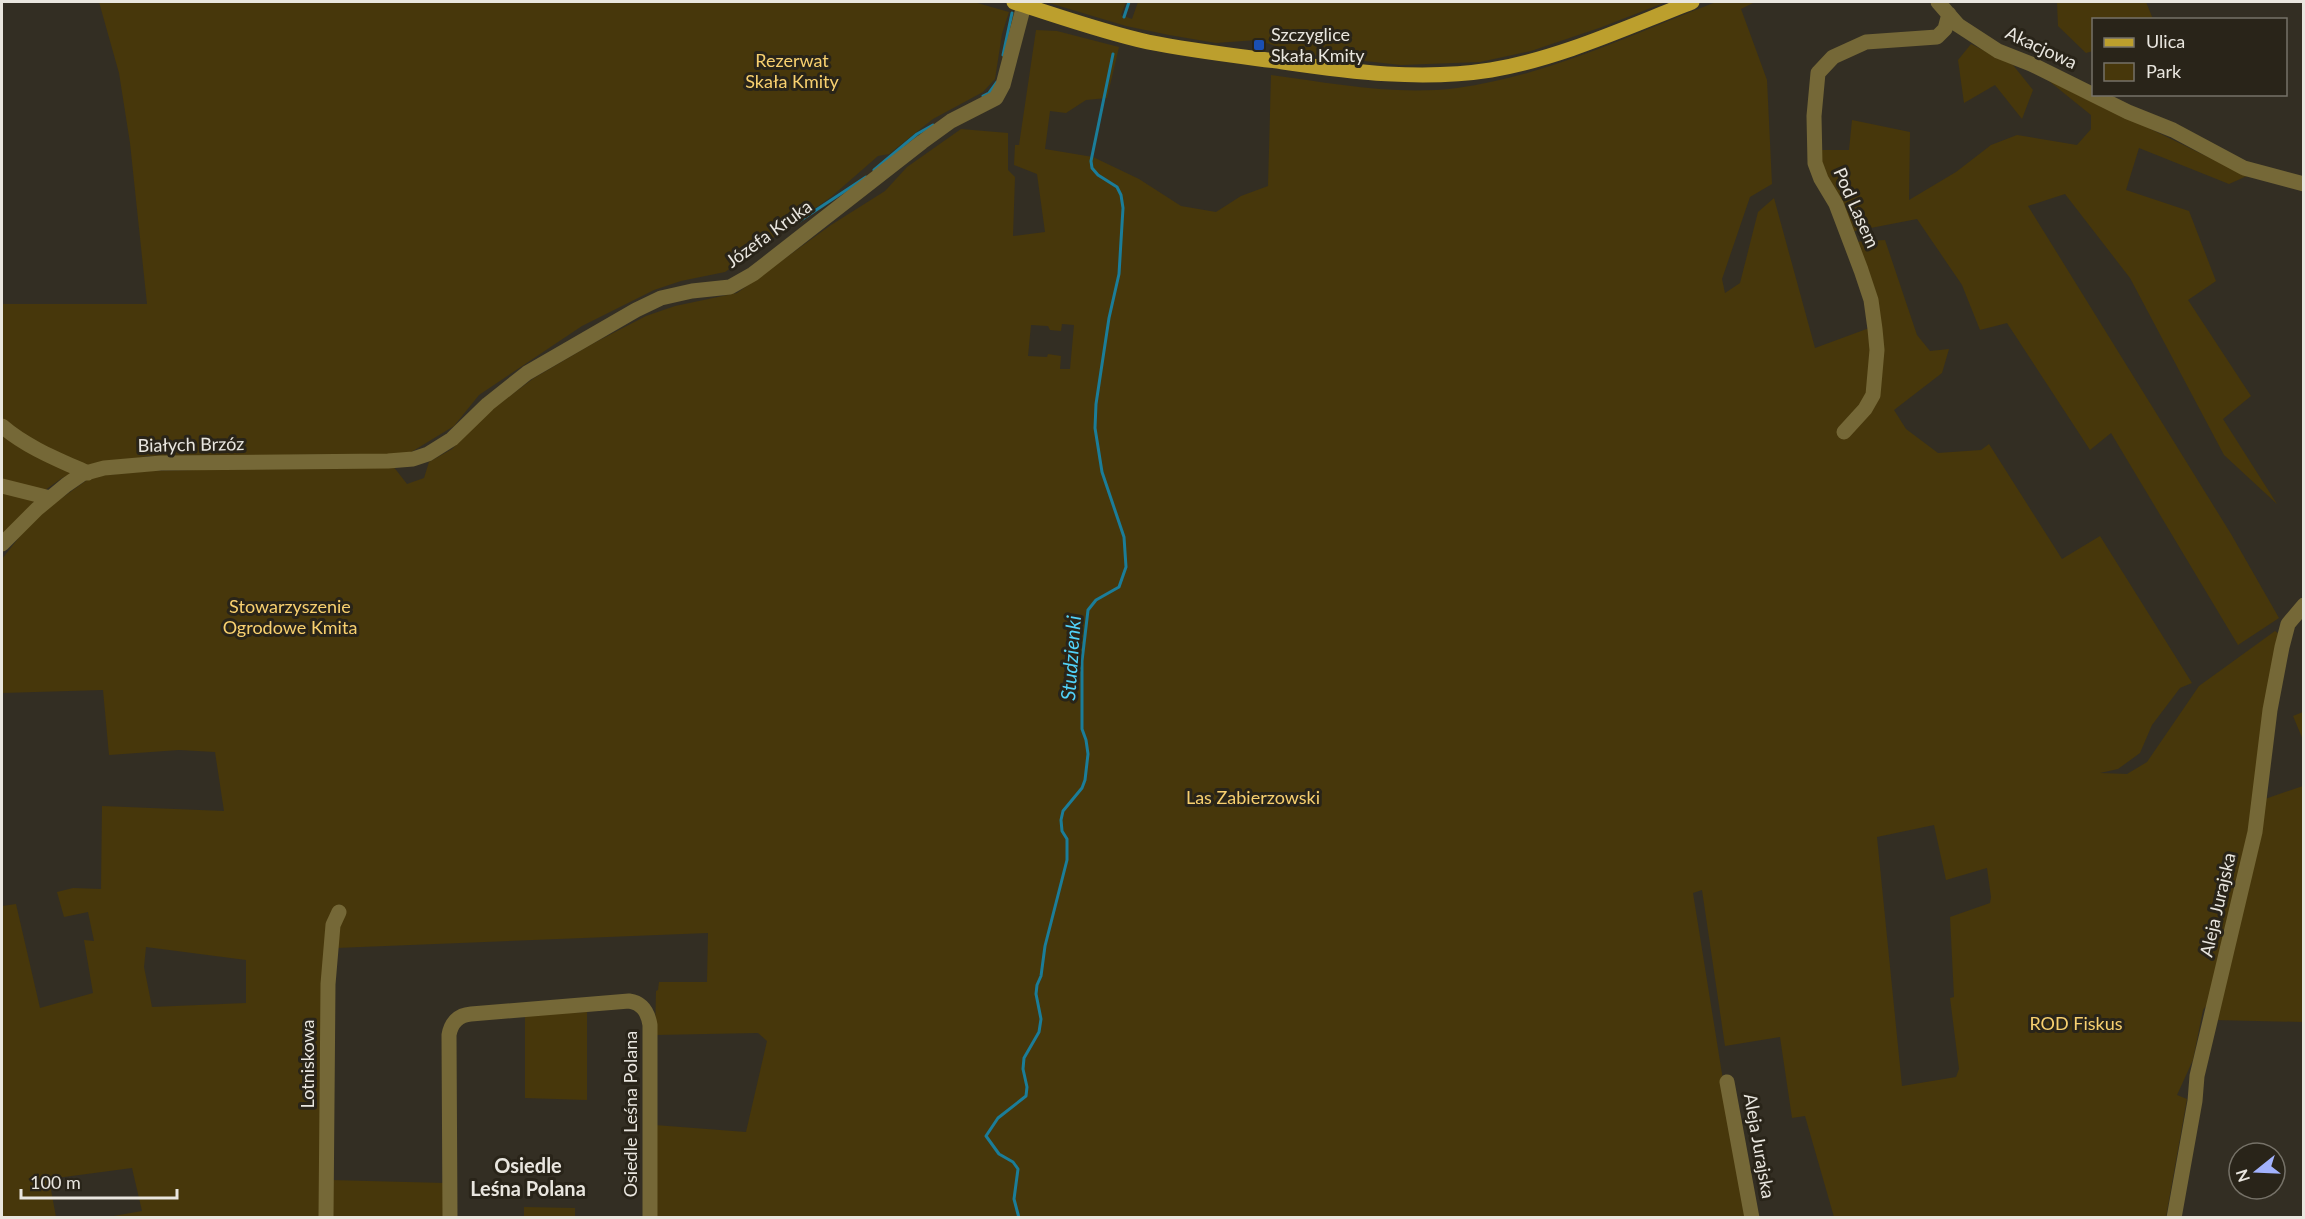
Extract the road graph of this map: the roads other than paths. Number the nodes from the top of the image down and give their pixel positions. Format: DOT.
graph roads {
  1 [pos="1692,2"];
  2 [pos="1938,2"];
  3 [pos="1019,3"];
  4 [pos="1949,14"];
  5 [pos="2092,94"];
  6 [pos="2097,96"];
  7 [pos="2304,184"];
  8 [pos="2,426"];
  9 [pos="1844,432"];
  10 [pos="408,460"];
  11 [pos="88,472"];
  12 [pos="2,486"];
  13 [pos="50,498"];
  14 [pos="2,544"];
  15 [pos="2304,605"];
  16 [pos="339,912"];
  17 [pos="1727,1082"];
  18 [pos="326,1218"];
  19 [pos="450,1218"];
  20 [pos="650,1218"];
  21 [pos="1752,1218"];
  22 [pos="2174,1218"];
  1 -- 3 [label="main road"];
  2 -- 4 [label="street, Akacjowa"];
  3 -- 10 [label="street, Józefa Kruka"];
  4 -- 5 [label="street, Akacjowa"];
  4 -- 9 [label="street, Pod Lasem"];
  6 -- 7 [label="street, Akacjowa"];
  8 -- 11 [label="street"];
  10 -- 11 [label="street, Białych Brzóz"];
  11 -- 13 [label="street, Białych Brzóz"];
  12 -- 13 [label="street"];
  13 -- 14 [label="street, Białych Brzóz"];
  15 -- 22 [label="street, Aleja Jurajska"];
  16 -- 18 [label="street, Lotniskowa"];
  17 -- 21 [label="street, Aleja Jurajska"];
  19 -- 20 [label="street, Osiedle Leśna Polana"];
}
